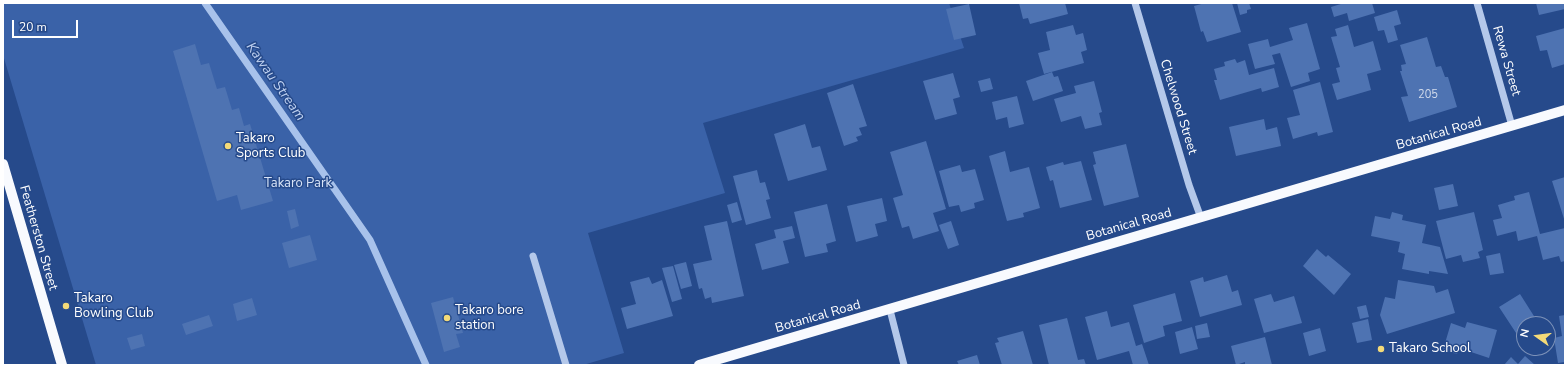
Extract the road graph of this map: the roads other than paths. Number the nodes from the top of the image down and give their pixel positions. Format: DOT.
graph roads {
  1 [pos="1134,3"];
  2 [pos="1477,3"];
  3 [pos="1565,110"];
  4 [pos="1512,126"];
  5 [pos="3,164"];
  6 [pos="1201,218"];
  7 [pos="533,256"];
  8 [pos="890,310"];
  9 [pos="62,365"];
  10 [pos="566,365"];
  11 [pos="699,365"];
  12 [pos="904,365"];
  1 -- 6 [label="street, Chelwood Street"];
  2 -- 4 [label="street, Rewa Street"];
  3 -- 4 [label="main road, Botanical Road"];
  4 -- 6 [label="main road, Botanical Road"];
  5 -- 9 [label="main road, Featherston Street"];
  6 -- 8 [label="main road, Botanical Road"];
  7 -- 10 [label="street"];
  8 -- 11 [label="main road, Botanical Road"];
  8 -- 12 [label="street"];
}
